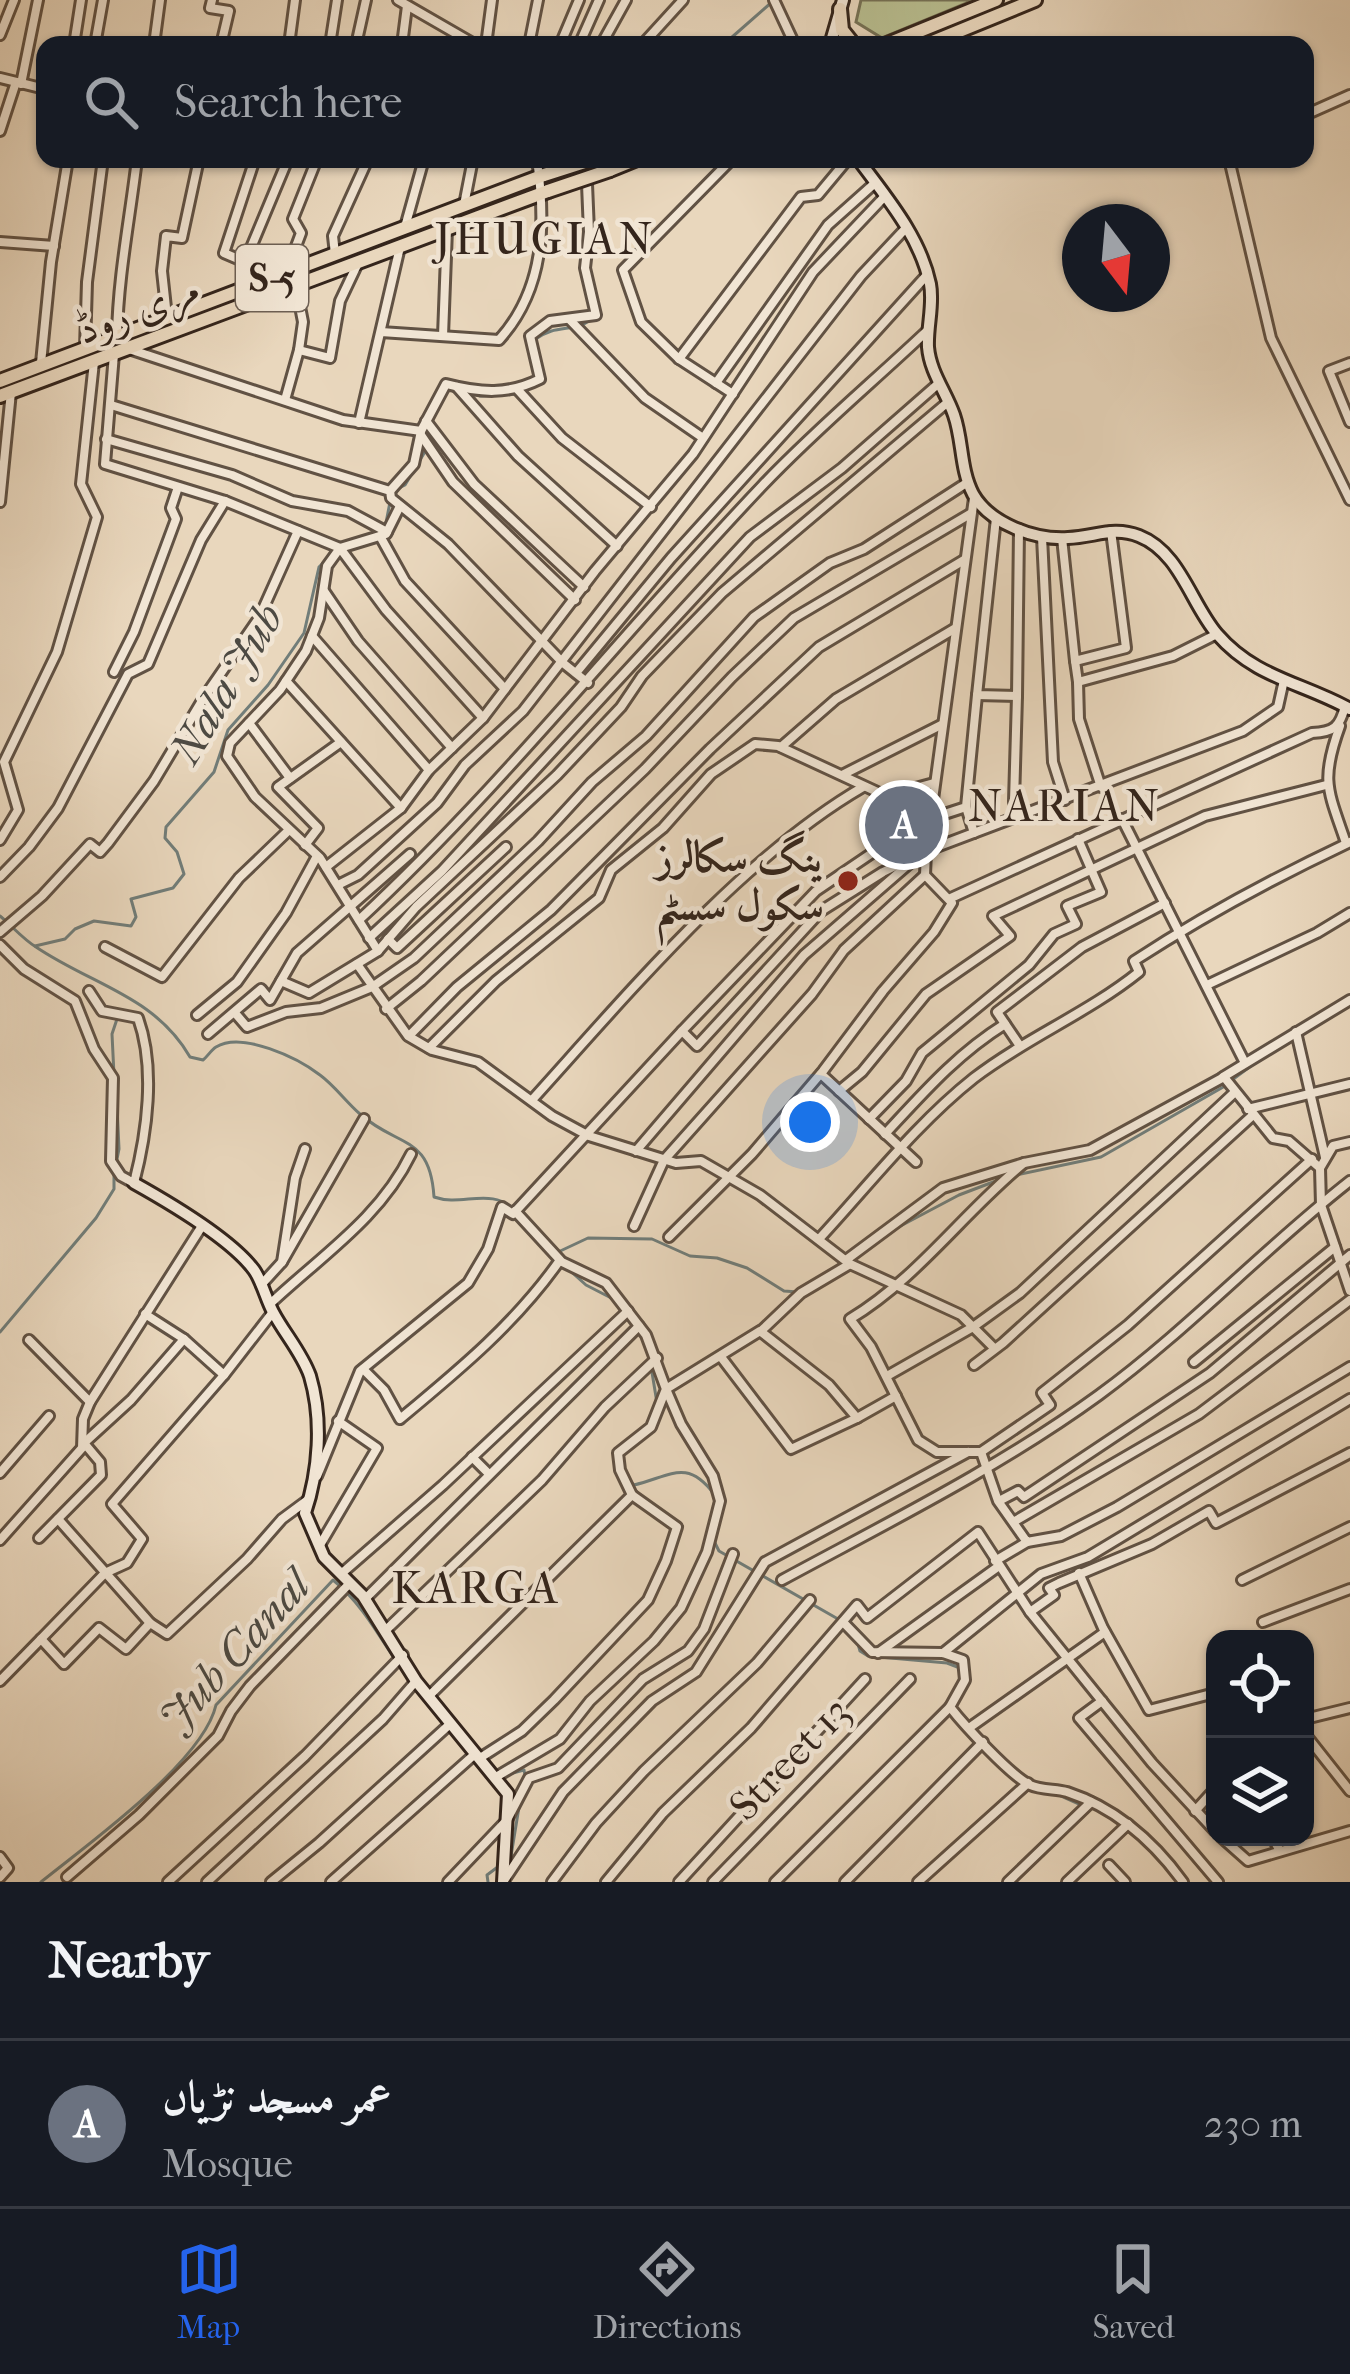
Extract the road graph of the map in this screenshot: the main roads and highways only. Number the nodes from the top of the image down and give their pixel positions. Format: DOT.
graph roads {
  1 [pos="996,0"];
  2 [pos="1035,0"];
  3 [pos="842,5"];
  4 [pos="833,36"];
  5 [pos="847,36"];
  6 [pos="907,36"];
  7 [pos="947,36"];
  8 [pos="564,168"];
  9 [pos="615,168"];
  10 [pos="864,168"];
  11 [pos="259,282"];
  12 [pos="271,295"];
  13 [pos="0,381"];
  14 [pos="6,394"];
  15 [pos="1347,707"];
  16 [pos="134,1183"];
  17 [pos="503,1882"];
  1 -- 6 [label="main road"];
  2 -- 7 [label="main road"];
  3 -- 4 [label="main road"];
  3 -- 5 [label="main road"];
  8 -- 11 [label="main road, مری روڈ / S-5, bridge"];
  9 -- 12 [label="main road, مری روڈ / S-5, bridge"];
  10 -- 15 [label="main road"];
  11 -- 12 [label="main road"];
  11 -- 13 [label="main road, مری روڈ / S-5"];
  12 -- 14 [label="main road, مری روڈ / S-5"];
  16 -- 17 [label="main road"];
}
